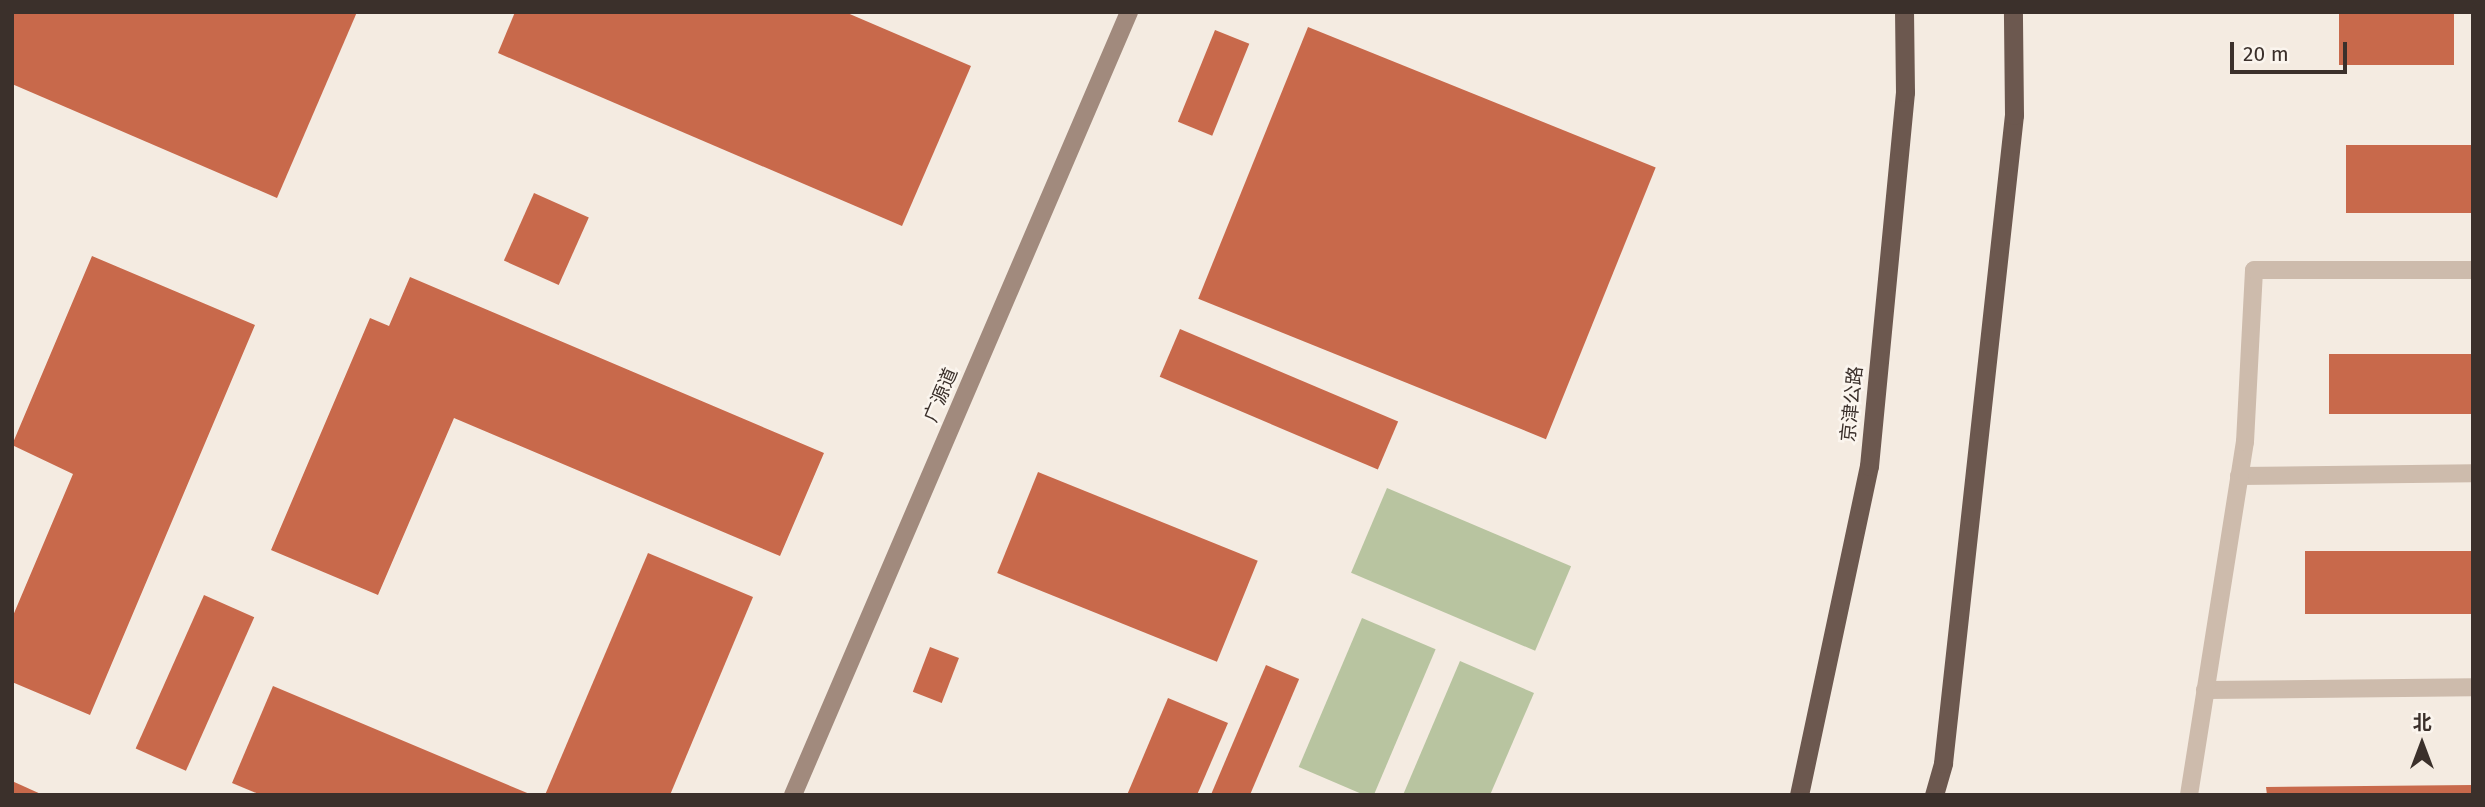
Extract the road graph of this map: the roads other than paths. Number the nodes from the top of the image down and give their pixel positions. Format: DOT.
graph roads {
  1 [pos="1129,12"];
  2 [pos="1904,12"];
  3 [pos="2013,12"];
  4 [pos="2473,271"];
  5 [pos="2473,473"];
  6 [pos="2239,476"];
  7 [pos="2473,687"];
  8 [pos="2205,690"];
  9 [pos="793,795"];
  10 [pos="1799,795"];
  11 [pos="1934,795"];
  12 [pos="2189,795"];
  1 -- 9 [label="main road, 广源道"];
  2 -- 10 [label="highway, 京津公路"];
  3 -- 11 [label="highway"];
  4 -- 6 [label="street"];
  5 -- 6 [label="street"];
  6 -- 8 [label="street"];
  7 -- 8 [label="street"];
  8 -- 12 [label="street"];
}
